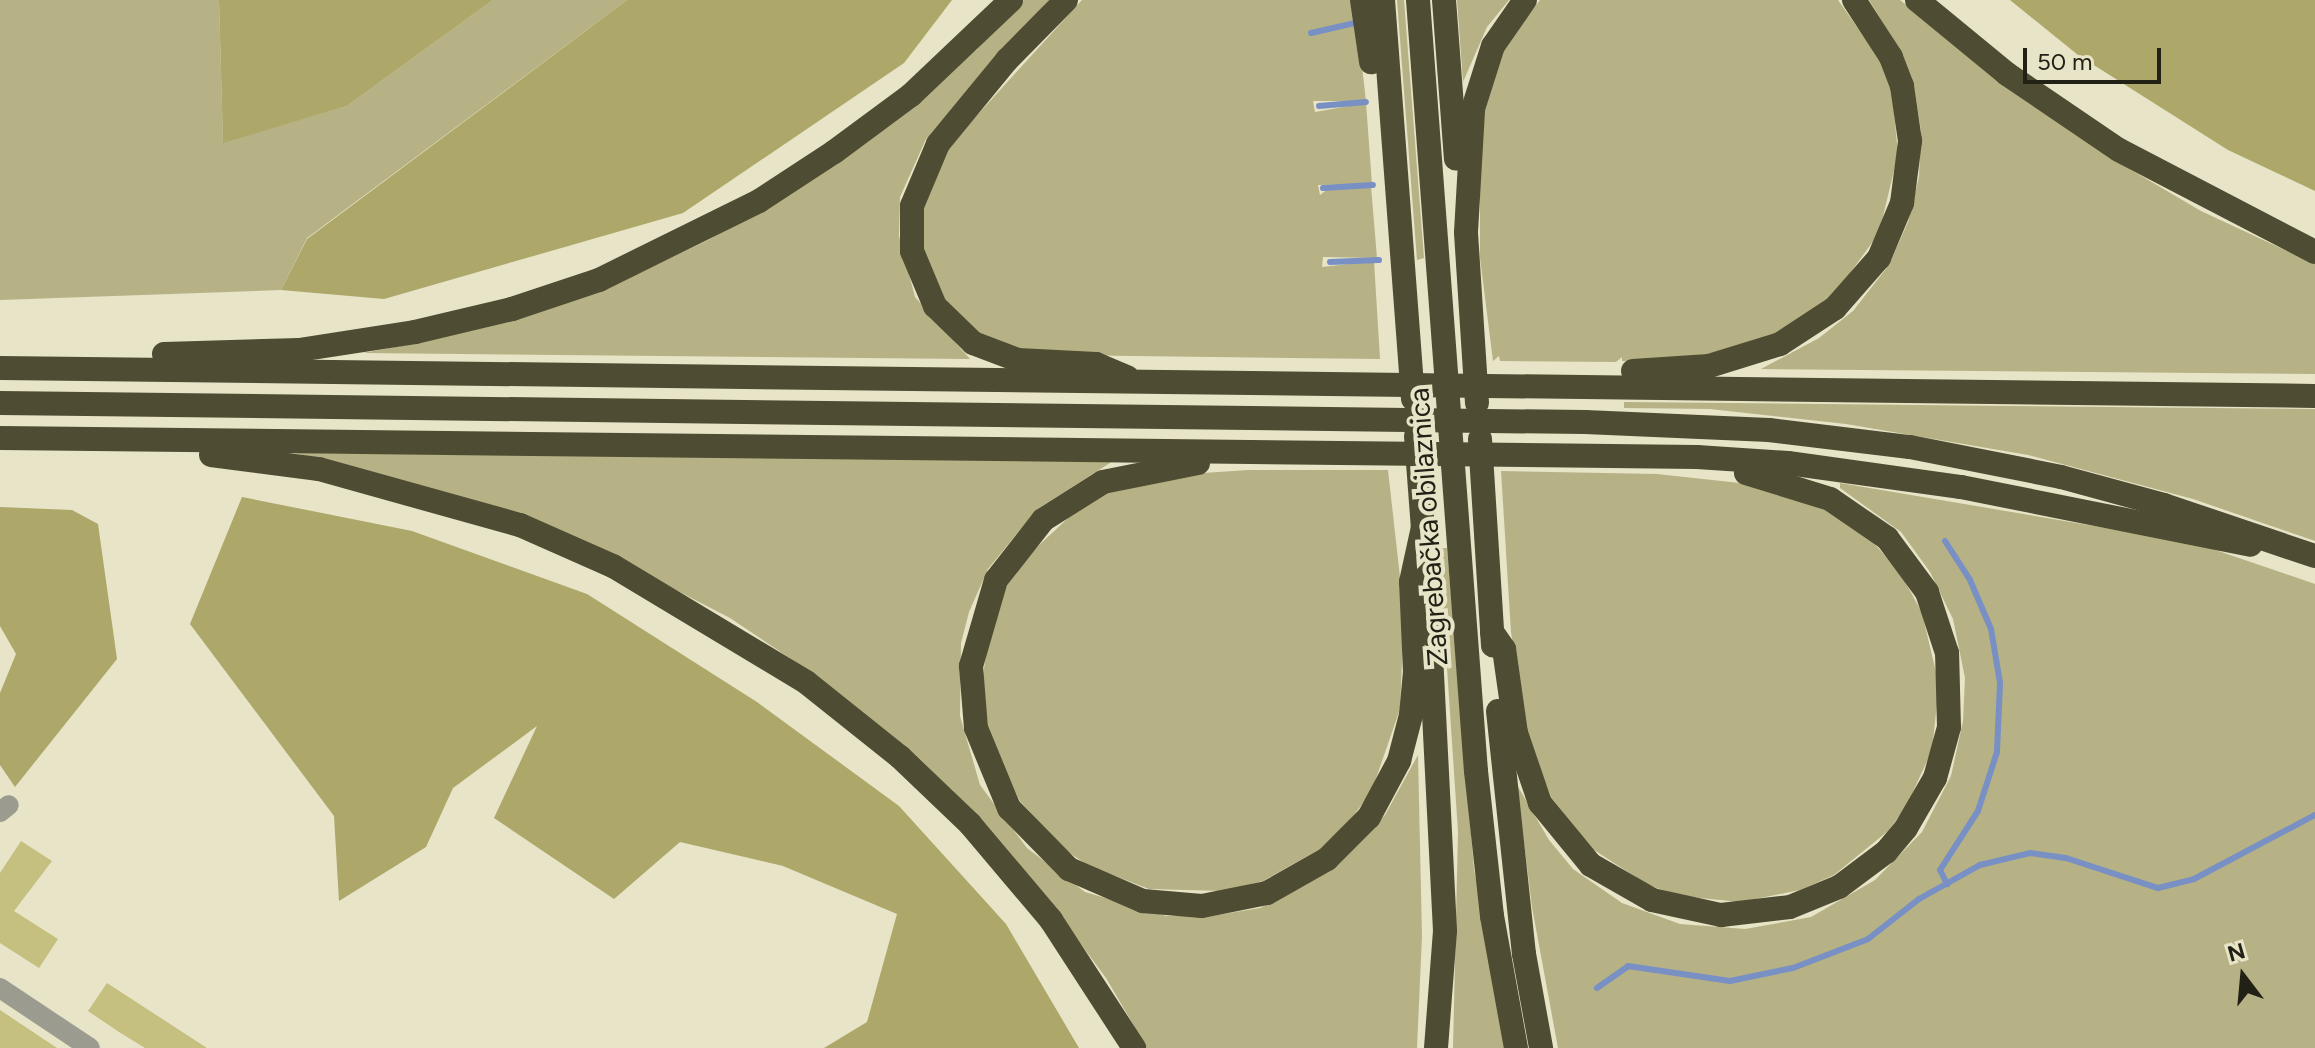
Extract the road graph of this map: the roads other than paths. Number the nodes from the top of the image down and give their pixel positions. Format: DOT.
graph roads {
  1 [pos="1011,0"];
  2 [pos="1066,0"];
  3 [pos="1362,0"];
  4 [pos="1383,0"];
  5 [pos="1418,0"];
  6 [pos="1444,0"];
  7 [pos="1525,0"];
  8 [pos="1854,0"];
  9 [pos="1917,0"];
  10 [pos="1391,111"];
  11 [pos="1466,232"];
  12 [pos="2315,252"];
  13 [pos="0,368"];
  14 [pos="73,368"];
  15 [pos="1141,382"];
  16 [pos="1493,386"];
  17 [pos="2315,396"];
  18 [pos="0,403"];
  19 [pos="0,438"];
  20 [pos="135,439"];
  21 [pos="1315,450"];
  22 [pos="1654,455"];
  23 [pos="1423,527"];
  24 [pos="2315,556"];
  25 [pos="1492,632"];
  26 [pos="0,988"];
  27 [pos="90,1048"];
  28 [pos="1134,1048"];
  29 [pos="1436,1048"];
  30 [pos="1516,1048"];
  31 [pos="1541,1048"];
  1 -- 14 [label="highway"];
  2 -- 15 [label="highway"];
  3 -- 10 [label="highway"];
  4 -- 10 [label="highway, Zagrebačka obilaznica"];
  5 -- 30 [label="highway, Zagrebačka obilaznica"];
  6 -- 11 [label="highway"];
  7 -- 11 [label="highway"];
  8 -- 16 [label="highway"];
  9 -- 12 [label="highway"];
  10 -- 23 [label="highway, Zagrebačka obilaznica"];
  11 -- 25 [label="highway"];
  13 -- 14 [label="highway"];
  14 -- 15 [label="highway"];
  15 -- 16 [label="highway"];
  16 -- 17 [label="highway"];
  18 -- 24 [label="highway"];
  19 -- 20 [label="highway"];
  20 -- 21 [label="highway"];
  20 -- 28 [label="highway"];
  21 -- 22 [label="highway"];
  21 -- 23 [label="highway"];
  22 -- 24 [label="highway"];
  22 -- 25 [label="highway"];
  23 -- 29 [label="highway, Zagrebačka obilaznica"];
  25 -- 31 [label="highway"];
  26 -- 27 [label="street"];
}
